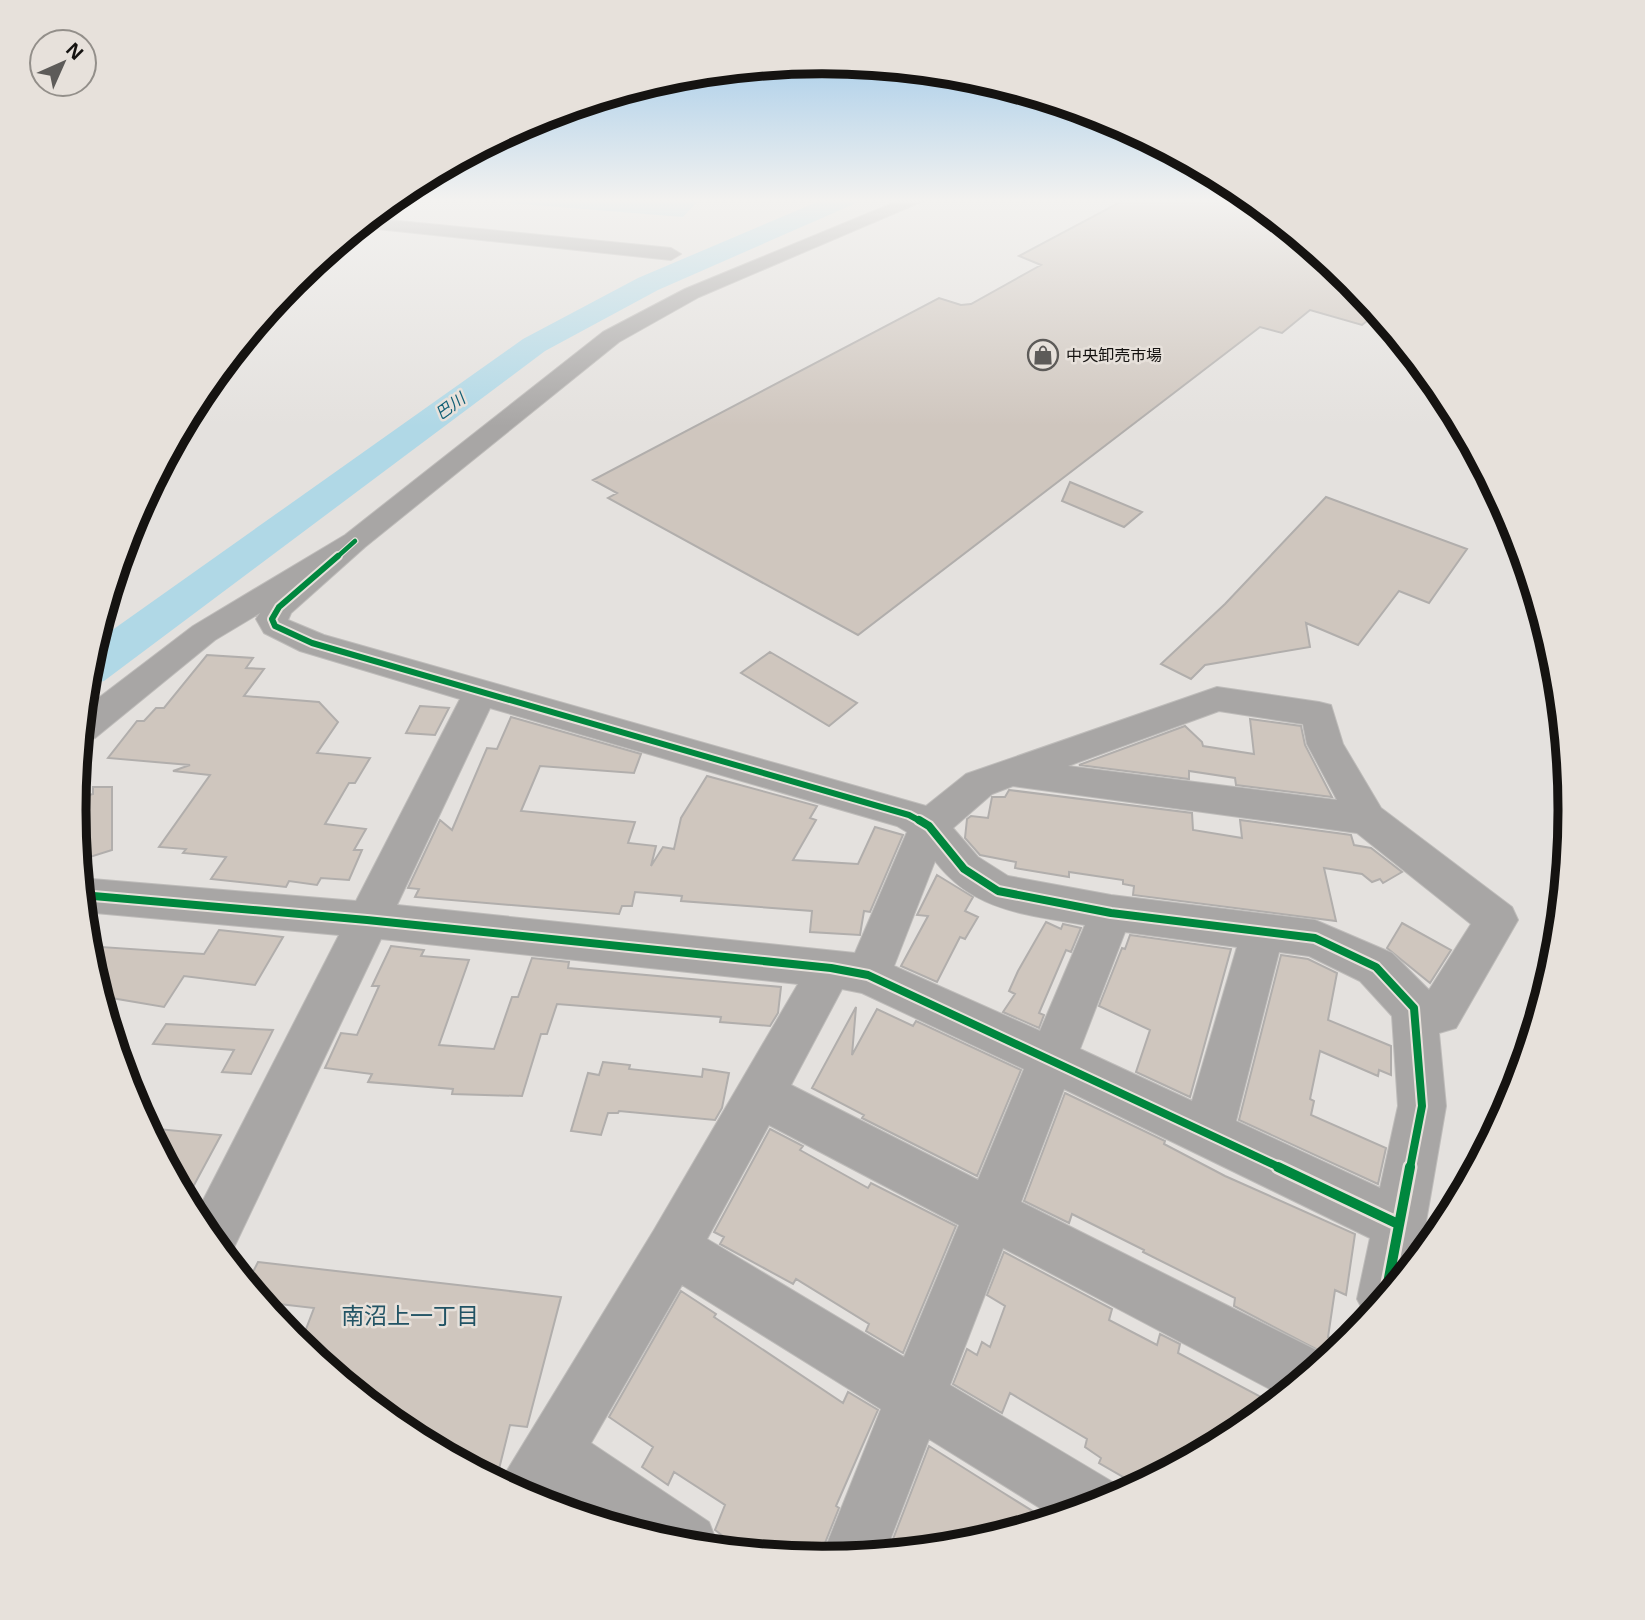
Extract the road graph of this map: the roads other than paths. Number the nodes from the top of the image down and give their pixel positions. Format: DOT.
graph roads {
  1 [pos="735,275"];
  2 [pos="355,541"];
  3 [pos="480,694"];
  4 [pos="91,722"];
  5 [pos="1012,774"];
  6 [pos="1367,819"];
  7 [pos="929,825"];
  8 [pos="91,896"];
  9 [pos="1111,913"];
  10 [pos="367,920"];
  11 [pos="1263,932"];
  12 [pos="850,972"];
  13 [pos="1414,1008"];
  14 [pos="1050,1058"];
  15 [pos="760,1096"];
  16 [pos="1208,1133"];
  17 [pos="989,1213"];
  18 [pos="217,1228"];
  19 [pos="1403,1247"];
  20 [pos="673,1249"];
  21 [pos="1393,1275"];
  22 [pos="1298,1372"];
  23 [pos="916,1395"];
  24 [pos="538,1474"];
  25 [pos="1082,1498"];
  26 [pos="640,1523"];
  27 [pos="856,1545"];
  1 -- 2 [label="street"];
  2 -- 3 [label="street"];
  2 -- 4 [label="street"];
  3 -- 7 [label="street"];
  3 -- 10 [label="street"];
  5 -- 6 [label="street"];
  5 -- 6 [label="street"];
  5 -- 7 [label="street"];
  6 -- 13 [label="street"];
  7 -- 9 [label="street"];
  7 -- 12 [label="street"];
  8 -- 10 [label="street"];
  9 -- 11 [label="street"];
  9 -- 14 [label="street"];
  10 -- 12 [label="street"];
  10 -- 18 [label="street"];
  11 -- 13 [label="street"];
  11 -- 16 [label="street"];
  12 -- 14 [label="street"];
  12 -- 15 [label="street"];
  13 -- 19 [label="street"];
  14 -- 16 [label="street"];
  14 -- 17 [label="street"];
  15 -- 17 [label="street"];
  15 -- 20 [label="street"];
  16 -- 19 [label="street"];
  17 -- 22 [label="street"];
  17 -- 23 [label="street"];
  19 -- 21 [label="street"];
  20 -- 23 [label="street"];
  20 -- 24 [label="street"];
  23 -- 25 [label="street"];
  23 -- 27 [label="street"];
  24 -- 26 [label="street"];
}
